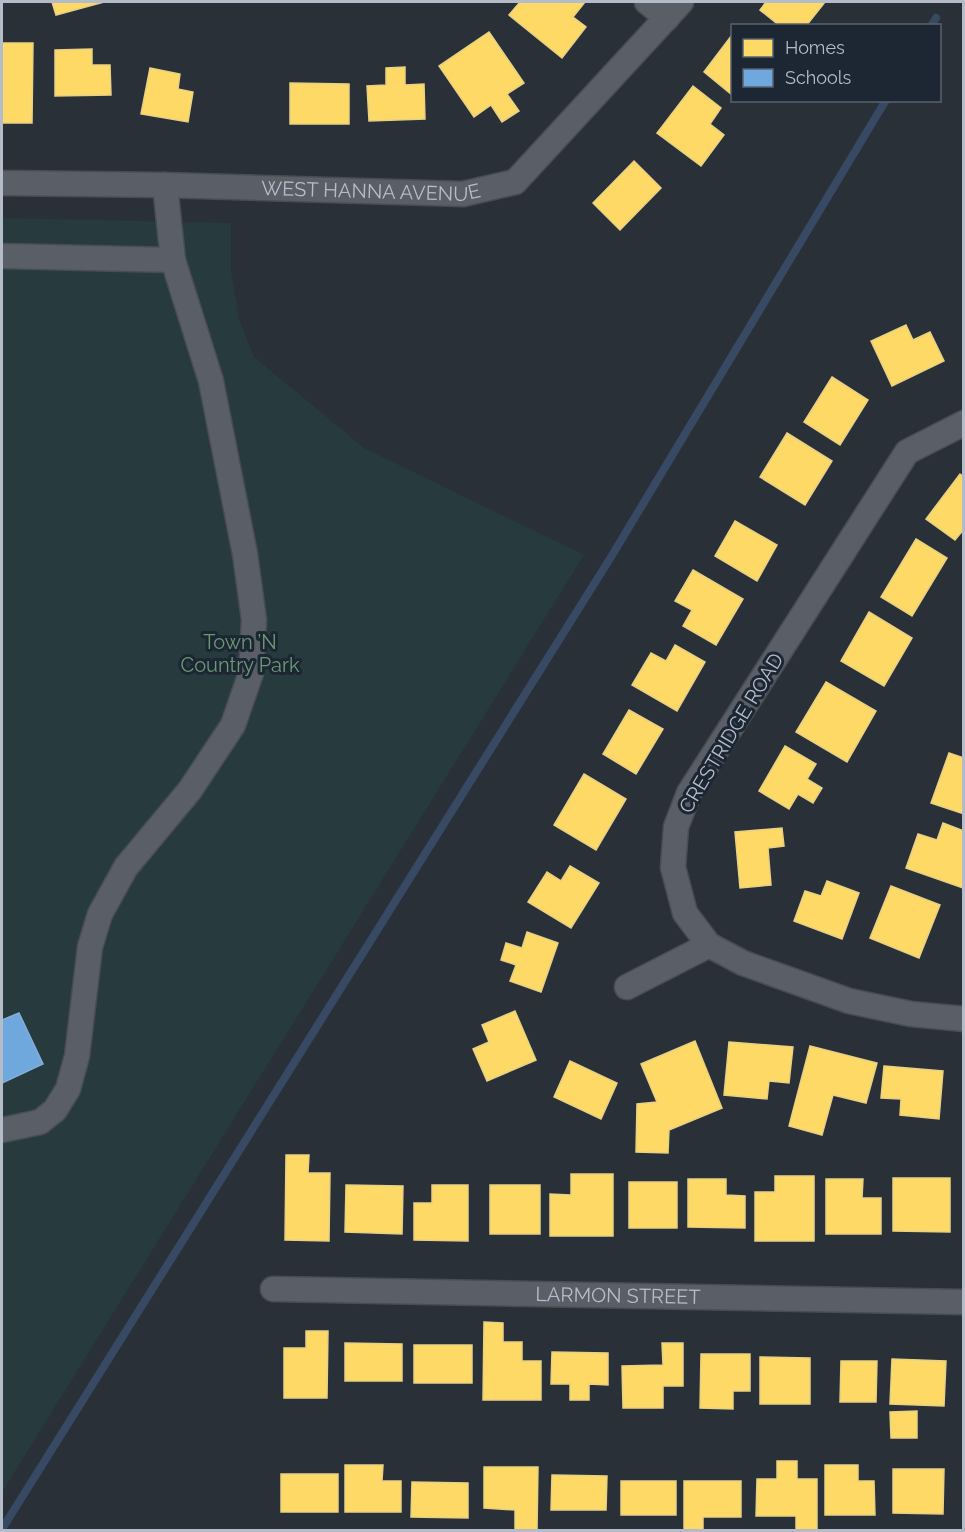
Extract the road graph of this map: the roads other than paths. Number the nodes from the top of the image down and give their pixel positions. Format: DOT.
graph roads {
  1 [pos="647,2"];
  2 [pos="674,10"];
  3 [pos="2,183"];
  4 [pos="165,185"];
  5 [pos="2,256"];
  6 [pos="173,260"];
  7 [pos="963,423"];
  8 [pos="710,945"];
  9 [pos="627,987"];
  10 [pos="963,1019"];
  11 [pos="2,1130"];
  12 [pos="273,1288"];
  13 [pos="963,1302"];
  1 -- 2 [label="street"];
  2 -- 4 [label="street, WEST HANNA AVENUE"];
  3 -- 4 [label="street, WEST HANNA AVENUE"];
  4 -- 6 [label="street"];
  5 -- 6 [label="street"];
  6 -- 11 [label="street"];
  7 -- 8 [label="street, CRESTRIDGE ROAD"];
  8 -- 9 [label="street"];
  8 -- 10 [label="street, CRESTRIDGE ROAD"];
  12 -- 13 [label="street, LARMON STREET"];
}
